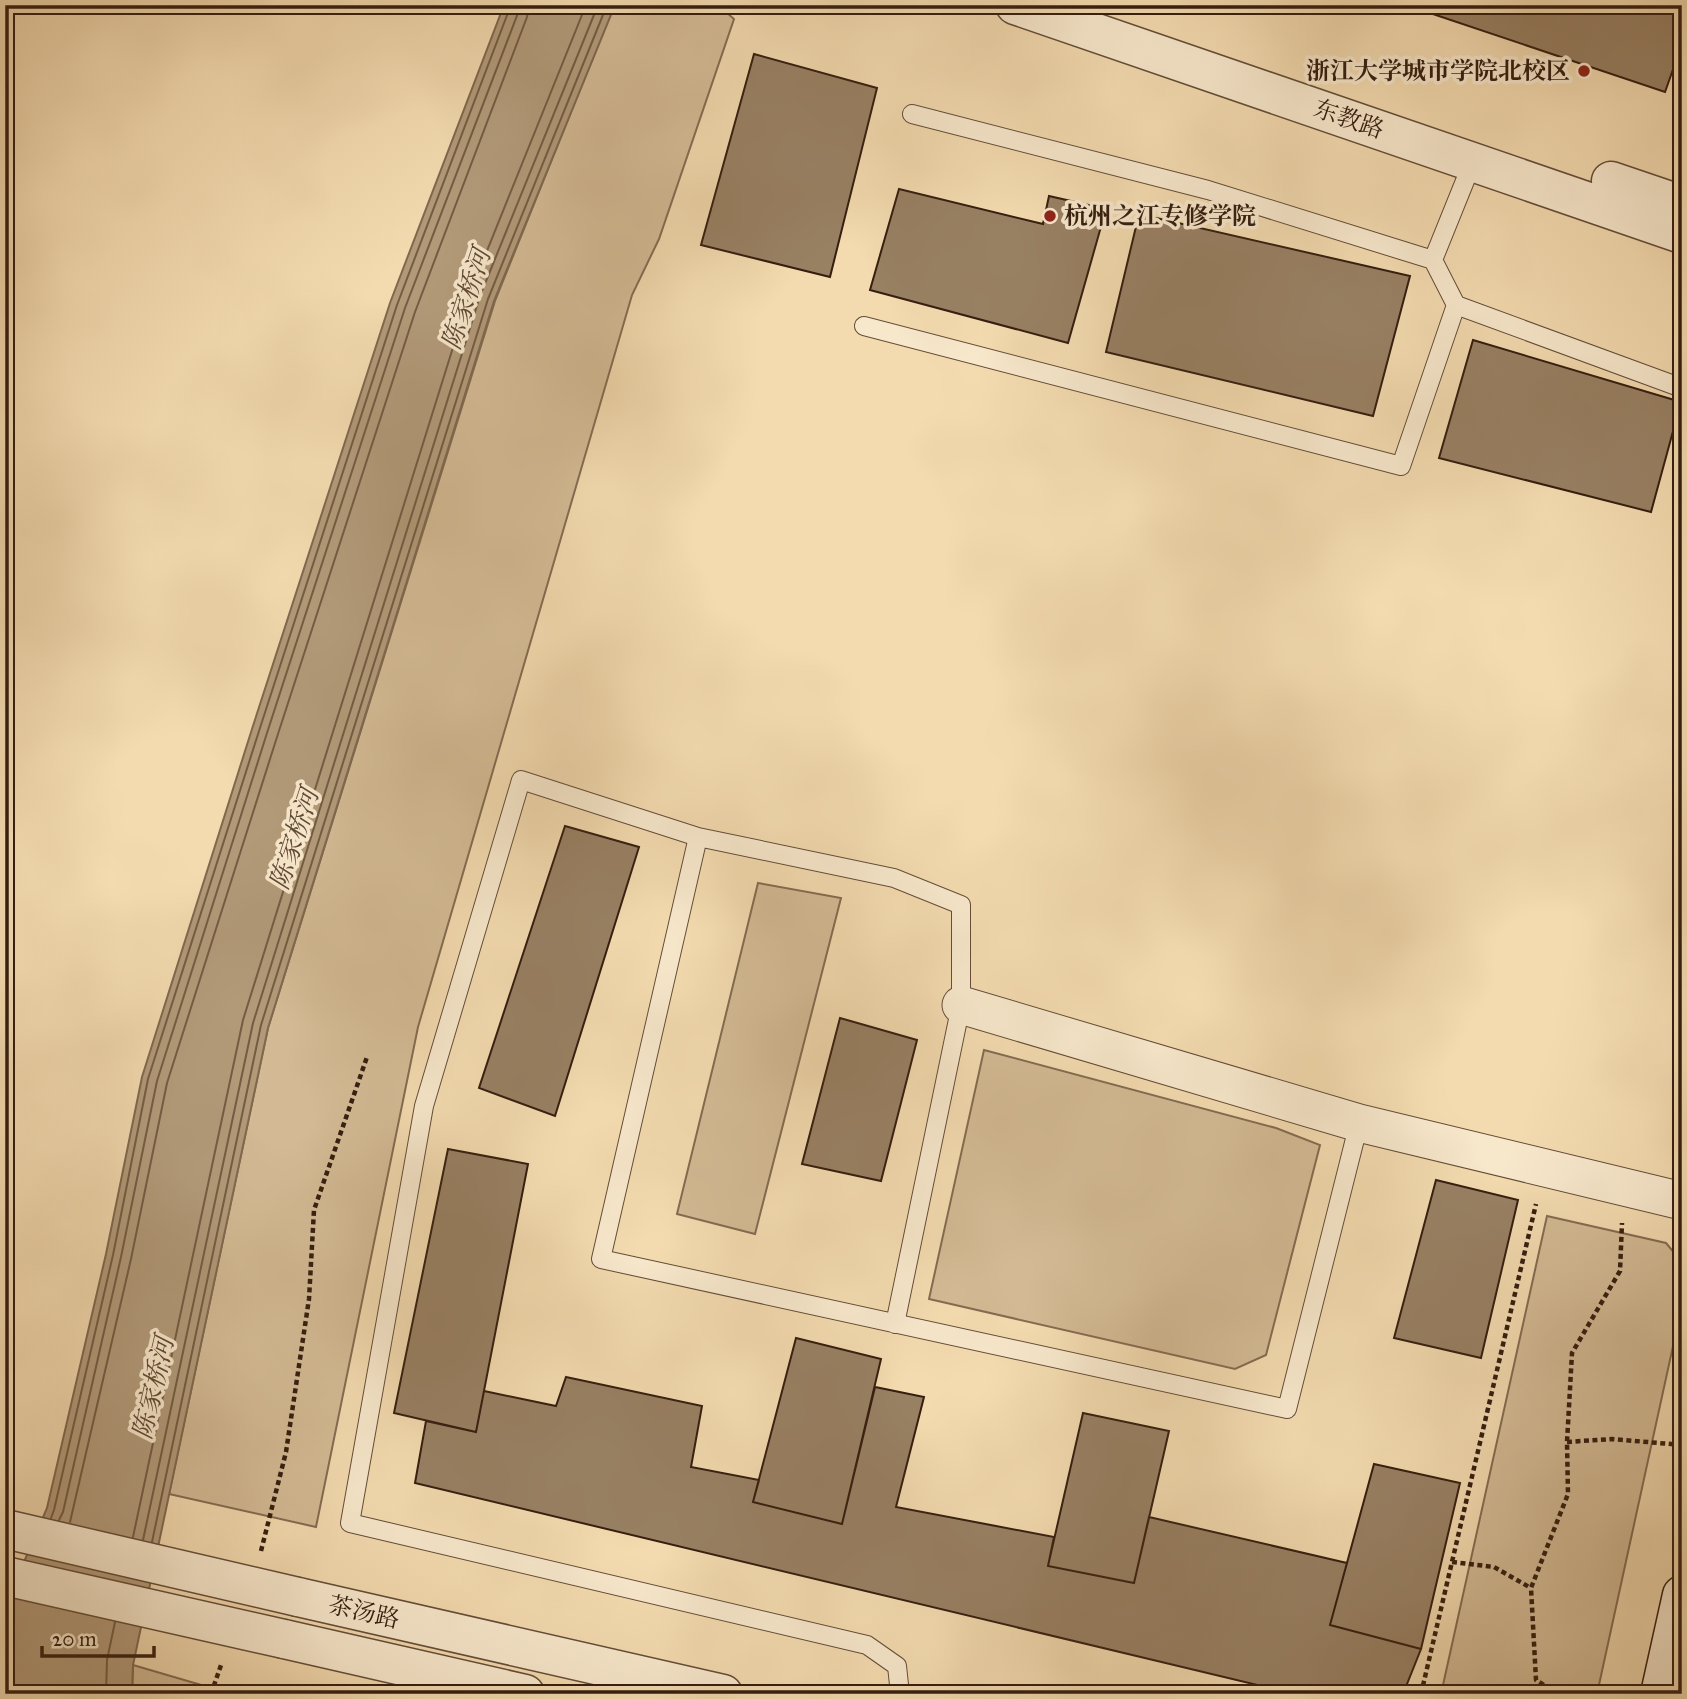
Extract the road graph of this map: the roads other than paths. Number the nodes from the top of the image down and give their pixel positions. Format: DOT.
graph roads {
  1 [pos="1015,5"];
  2 [pos="1097,5"];
  3 [pos="912,114"];
  4 [pos="1473,161"];
  5 [pos="1682,205"];
  6 [pos="1682,234"];
  7 [pos="1433,260"];
  8 [pos="1456,305"];
  9 [pos="864,327"];
  10 [pos="1682,388"];
  11 [pos="698,837"];
  12 [pos="961,1005"];
  13 [pos="1359,1122"];
  14 [pos="1682,1201"];
  15 [pos="895,1324"];
  16 [pos="5,1529"];
  17 [pos="5,1576"];
  18 [pos="1682,1595"];
  19 [pos="525,1694"];
  20 [pos="723,1694"];
  21 [pos="900,1694"];
  22 [pos="1660,1694"];
  1 -- 4 [label="street, 东教路"];
  2 -- 5 [label="street, 东教路"];
  3 -- 7 [label="lane"];
  4 -- 6 [label="street, 东教路"];
  4 -- 7 [label="lane"];
  7 -- 8 [label="lane"];
  8 -- 9 [label="lane"];
  8 -- 10 [label="lane"];
  11 -- 12 [label="lane"];
  11 -- 15 [label="lane"];
  11 -- 21 [label="lane"];
  12 -- 13 [label="street"];
  12 -- 15 [label="lane"];
  13 -- 14 [label="street"];
  13 -- 15 [label="lane"];
  16 -- 20 [label="street, 茶汤路, bridge"];
  17 -- 19 [label="street, 茶汤路, bridge"];
  18 -- 22 [label="street"];
}
